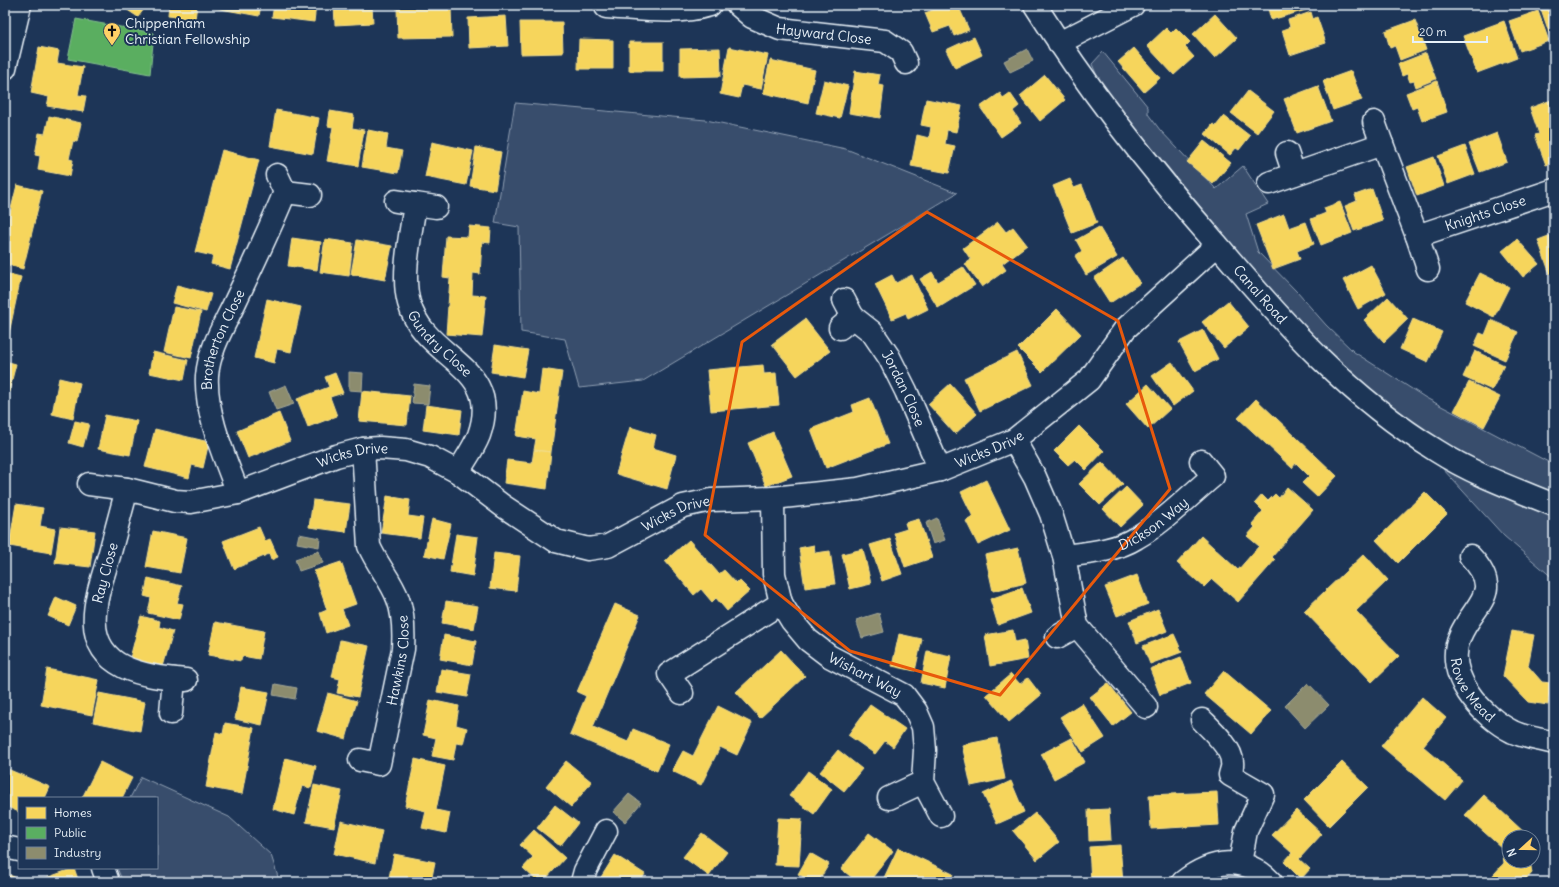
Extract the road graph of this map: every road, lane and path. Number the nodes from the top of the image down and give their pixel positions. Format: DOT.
graph roads {
  1 [pos="20,5"];
  2 [pos="606,5"];
  3 [pos="710,5"];
  4 [pos="738,5"];
  5 [pos="1035,5"];
  6 [pos="1133,5"];
  7 [pos="1059,43"];
  8 [pos="906,63"];
  9 [pos="5,68"];
  10 [pos="1374,122"];
  11 [pos="1382,144"];
  12 [pos="1287,153"];
  13 [pos="1294,174"];
  14 [pos="1269,182"];
  15 [pos="1554,190"];
  16 [pos="310,196"];
  17 [pos="416,204"];
  18 [pos="1417,236"];
  19 [pos="1217,245"];
  20 [pos="1428,269"];
  21 [pos="846,315"];
  22 [pos="1014,440"];
  23 [pos="363,449"];
  24 [pos="1201,461"];
  25 [pos="940,470"];
  26 [pos="458,472"];
  27 [pos="89,484"];
  28 [pos="127,489"];
  29 [pos="238,493"];
  30 [pos="773,498"];
  31 [pos="1554,505"];
  32 [pos="1064,556"];
  33 [pos="1470,556"];
  34 [pos="781,603"];
  35 [pos="1083,633"];
  36 [pos="1057,637"];
  37 [pos="682,693"];
  38 [pos="1146,707"];
  39 [pos="171,713"];
  40 [pos="1202,720"];
  41 [pos="1554,744"];
  42 [pos="360,760"];
  43 [pos="923,782"];
  44 [pos="889,798"];
  45 [pos="941,816"];
  46 [pos="606,831"];
  47 [pos="5,847"];
  48 [pos="18,850"];
  49 [pos="1240,863"];
  50 [pos="103,869"];
  51 [pos="108,882"];
  52 [pos="582,882"];
  53 [pos="1183,882"];
  54 [pos="1271,882"];
  1 -- 9 [label="street"];
  2 -- 3 [label="street"];
  4 -- 8 [label="street, Hayward Close"];
  5 -- 7 [label="street, Canal Road"];
  6 -- 7 [label="street"];
  7 -- 19 [label="street, Canal Road"];
  10 -- 11 [label="street"];
  11 -- 13 [label="street"];
  11 -- 18 [label="street"];
  12 -- 13 [label="street"];
  13 -- 14 [label="street"];
  15 -- 18 [label="street, Knights Close"];
  16 -- 29 [label="street, Brotherton Close"];
  17 -- 26 [label="street, Gundry Close"];
  18 -- 20 [label="street"];
  19 -- 22 [label="street, Wicks Drive"];
  19 -- 31 [label="street, Canal Road"];
  21 -- 25 [label="street, Jordan Close"];
  22 -- 25 [label="street, Wicks Drive"];
  22 -- 32 [label="street"];
  23 -- 26 [label="street, Wicks Drive"];
  23 -- 29 [label="street, Wicks Drive"];
  23 -- 42 [label="street, Hawkins Close"];
  24 -- 32 [label="street, Dickson Way"];
  25 -- 30 [label="street, Wicks Drive"];
  26 -- 30 [label="street, Wicks Drive"];
  27 -- 28 [label="street, Wicks Drive"];
  28 -- 29 [label="street, Wicks Drive"];
  28 -- 39 [label="street, Ray Close"];
  30 -- 34 [label="street, Wishart Way"];
  32 -- 35 [label="street"];
  33 -- 41 [label="street, Rowe Mead"];
  34 -- 37 [label="street"];
  34 -- 43 [label="street, Wishart Way"];
  35 -- 36 [label="street"];
  35 -- 38 [label="street"];
  40 -- 49 [label="street"];
  43 -- 44 [label="street"];
  43 -- 45 [label="street"];
  46 -- 52 [label="street"];
  47 -- 48 [label="street"];
  49 -- 53 [label="street"];
  49 -- 54 [label="street"];
  50 -- 51 [label="street"];
}
